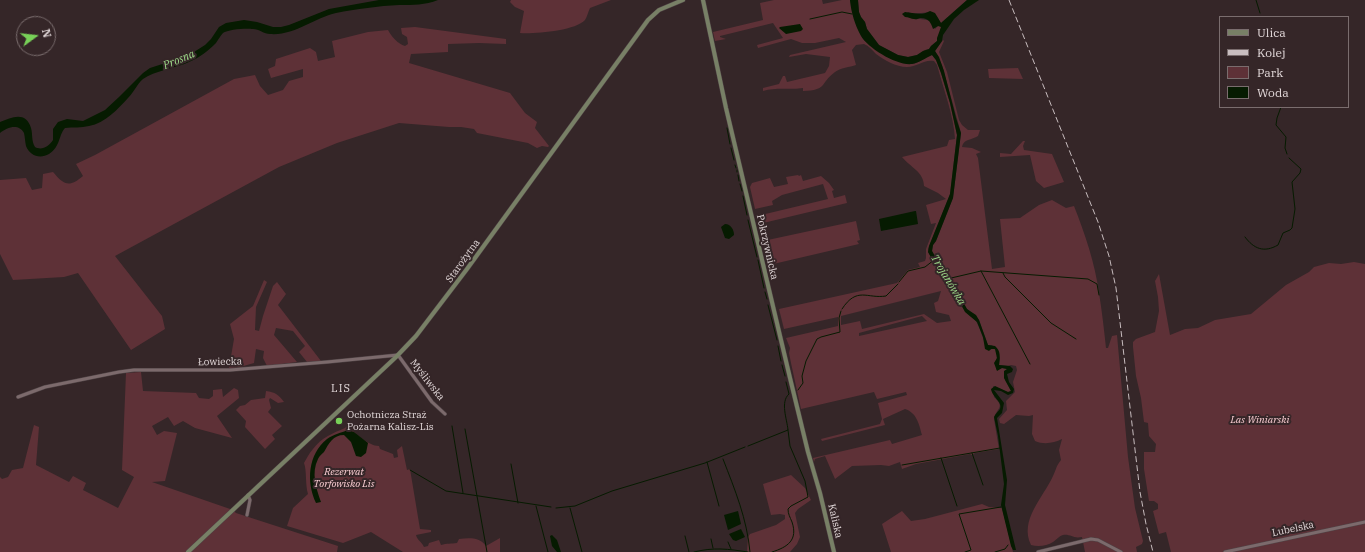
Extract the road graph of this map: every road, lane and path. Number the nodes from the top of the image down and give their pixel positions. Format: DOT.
graph roads {
  1 [pos="682,0"];
  2 [pos="703,1"];
  3 [pos="398,355"];
  4 [pos="18,397"];
  5 [pos="445,414"];
  6 [pos="820,493"];
  7 [pos="248,495"];
  8 [pos="247,515"];
  9 [pos="1365,522"];
  10 [pos="188,552"];
  11 [pos="834,552"];
  12 [pos="1038,552"];
  13 [pos="1121,552"];
  14 [pos="1225,552"];
  1 -- 3 [label="street, Starożytna"];
  2 -- 6 [label="street, Pokrzywnicka"];
  3 -- 4 [label="street, Łowiecka"];
  3 -- 5 [label="street, Myśliwska"];
  3 -- 7 [label="street, Starożytna"];
  6 -- 11 [label="street, Kaliska"];
  7 -- 8 [label="street"];
  7 -- 10 [label="street, Starożytna"];
  9 -- 14 [label="street, Lubelska"];
  12 -- 13 [label="street"];
}
